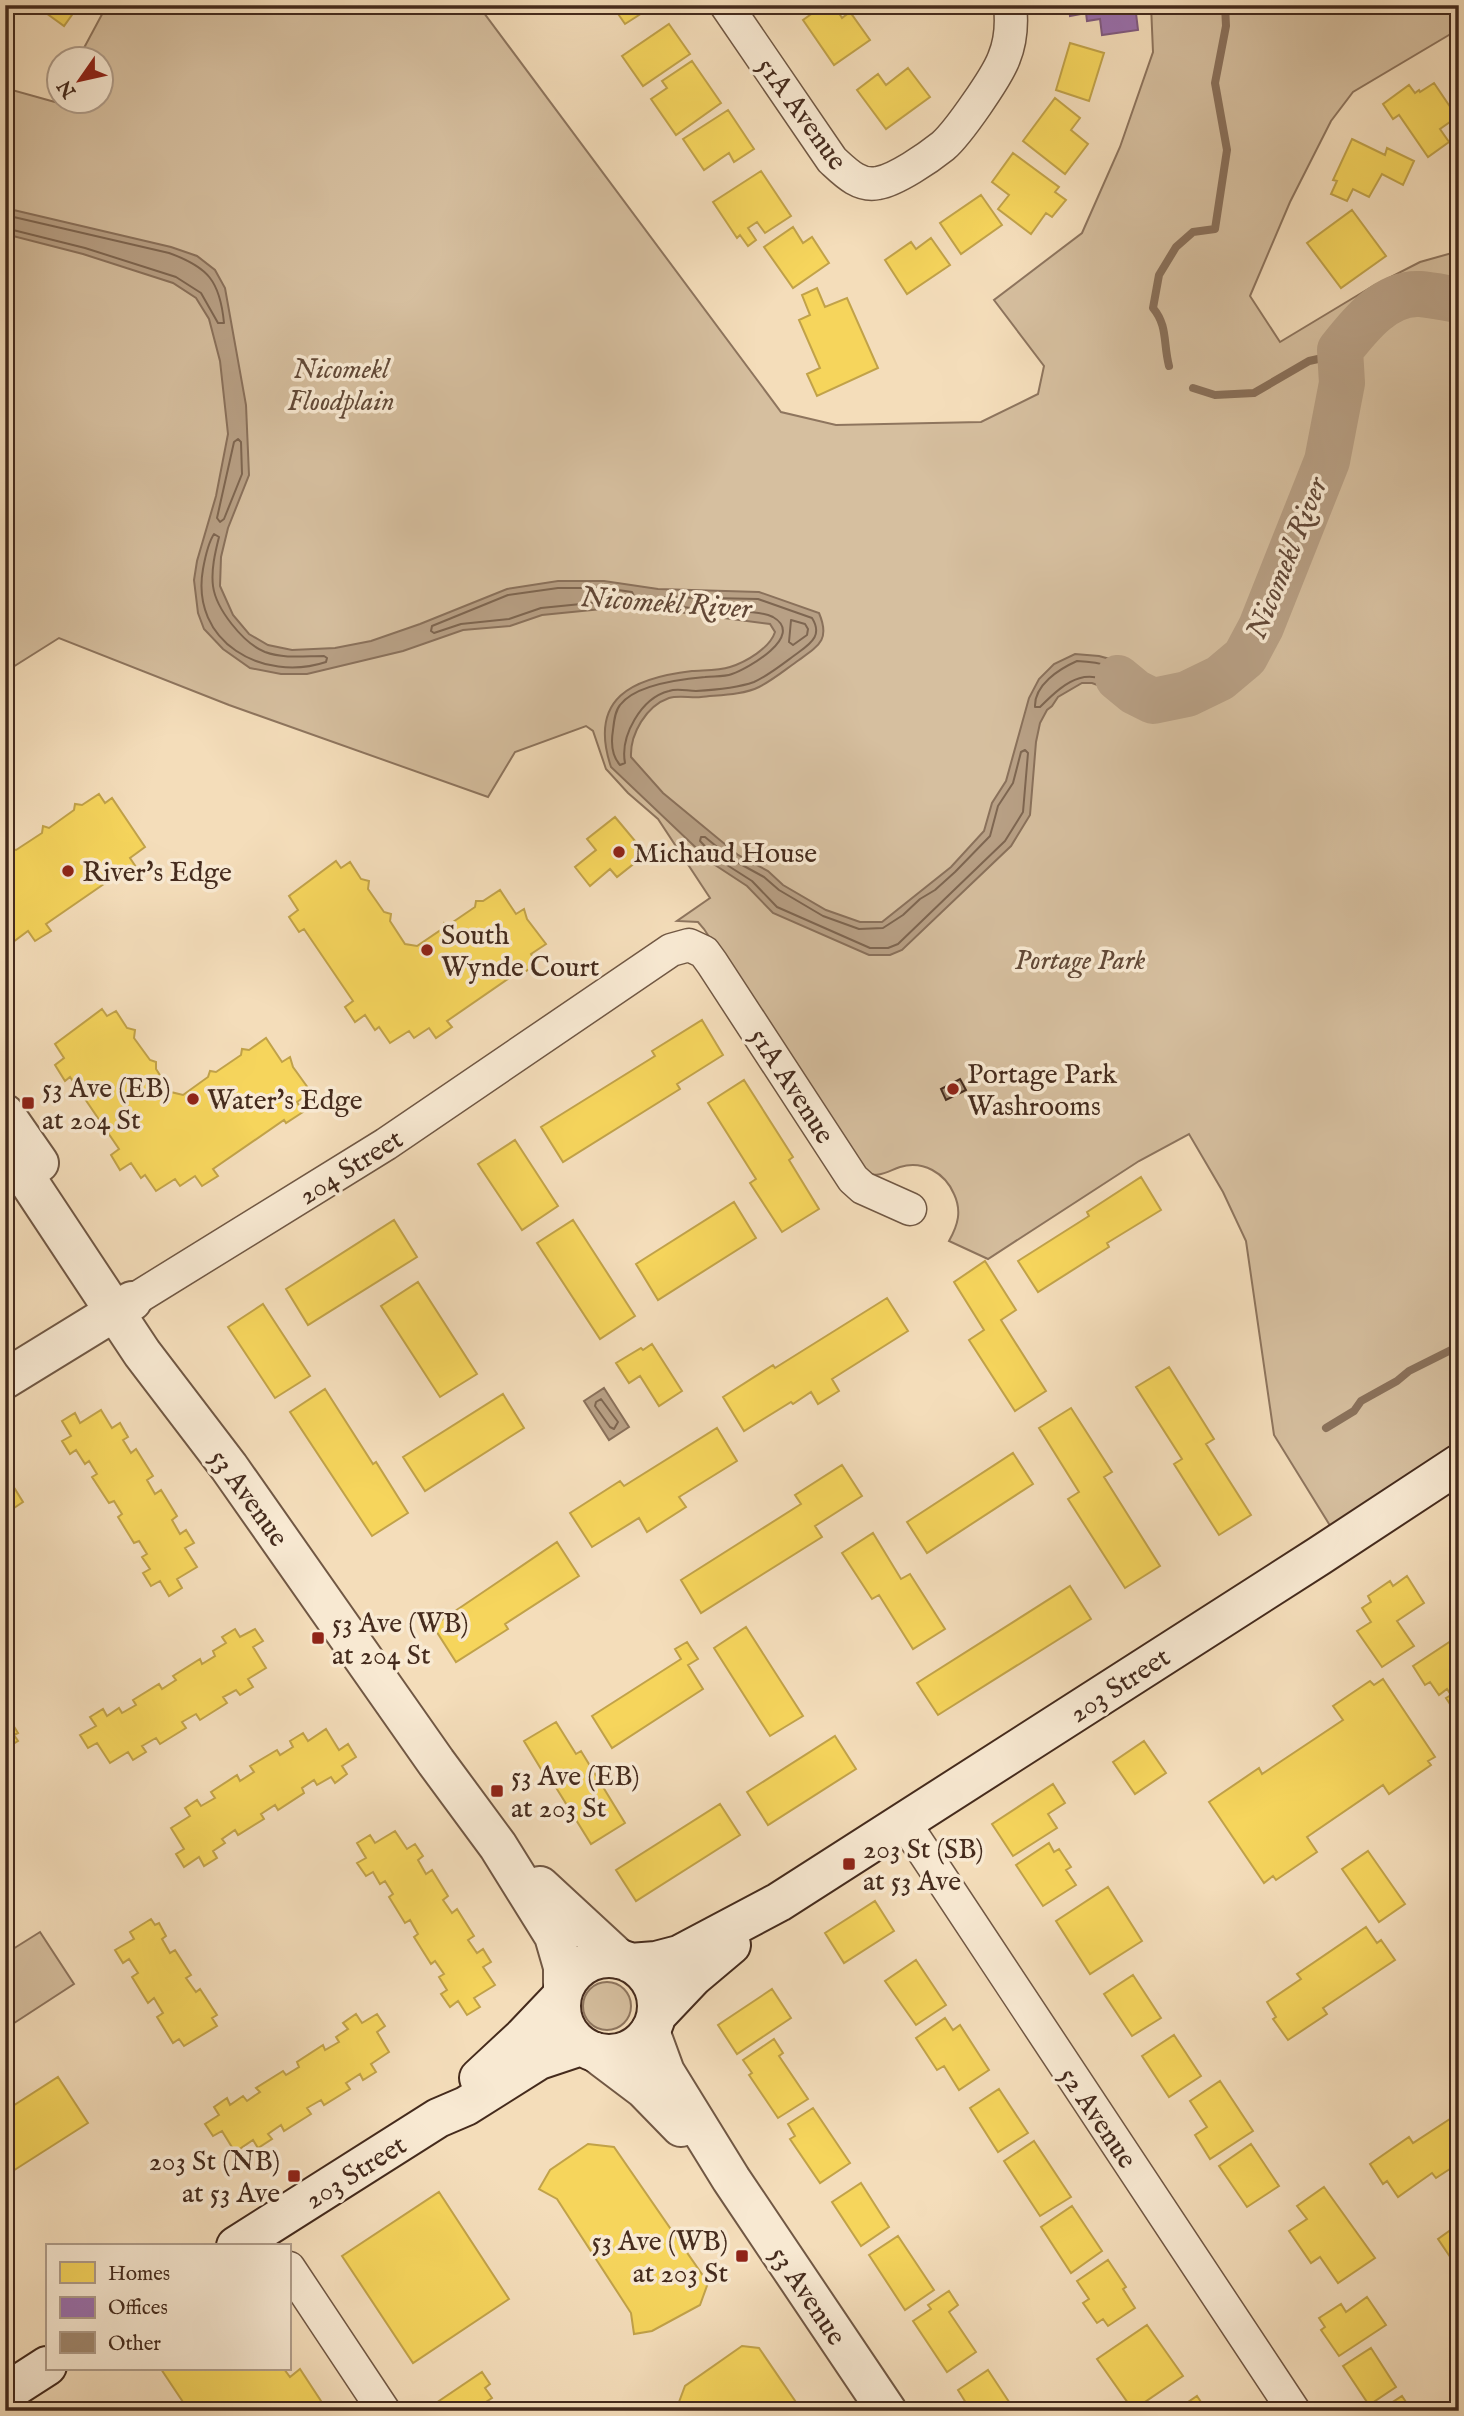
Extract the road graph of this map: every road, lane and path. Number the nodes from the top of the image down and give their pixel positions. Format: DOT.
graph roads {
  1 [pos="726,5"];
  2 [pos="1010,5"];
  3 [pos="689,945"];
  4 [pos="5,1114"];
  5 [pos="5,1146"];
  6 [pos="910,1209"];
  7 [pos="124,1306"];
  8 [pos="5,1379"];
  9 [pos="1459,1464"];
  10 [pos="229,1467"];
  11 [pos="904,1822"];
  12 [pos="498,1846"];
  13 [pos="779,1902"];
  14 [pos="624,1961"];
  15 [pos="563,1992"];
  16 [pos="653,2023"];
  17 [pos="588,2049"];
  18 [pos="438,2118"];
  19 [pos="731,2179"];
  20 [pos="258,2241"];
  21 [pos="290,2270"];
  22 [pos="46,2367"];
  23 [pos="5,2393"];
  24 [pos="384,2411"];
  25 [pos="887,2411"];
  26 [pos="1294,2411"];
  1 -- 2 [label="street, 51A Avenue"];
  3 -- 6 [label="street, 51A Avenue"];
  3 -- 7 [label="street, 204 Street"];
  4 -- 7 [label="street, 53 Avenue"];
  5 -- 7 [label="street, 53 Avenue"];
  7 -- 8 [label="street, 204 Street"];
  7 -- 10 [label="street, 53 Avenue"];
  7 -- 10 [label="street, 53 Avenue"];
  9 -- 11 [label="street, 203 Street"];
  10 -- 12 [label="street, 53 Avenue"];
  11 -- 13 [label="street, 203 Street"];
  11 -- 26 [label="street, 52 Avenue"];
  12 -- 14 [label="street, 53 Avenue"];
  12 -- 15 [label="street, 53 Avenue"];
  13 -- 14 [label="street, 203 Street"];
  13 -- 16 [label="street, 203 Street"];
  14 -- 15 [label="street"];
  14 -- 16 [label="street"];
  15 -- 17 [label="street"];
  15 -- 18 [label="street, 203 Street"];
  16 -- 17 [label="street"];
  16 -- 19 [label="street, 53 Avenue"];
  17 -- 18 [label="street, 203 Street"];
  17 -- 19 [label="street, 53 Avenue"];
  18 -- 20 [label="street, 203 Street"];
  19 -- 25 [label="street, 53 Avenue"];
  21 -- 24 [label="street"];
  22 -- 23 [label="street"];
}
